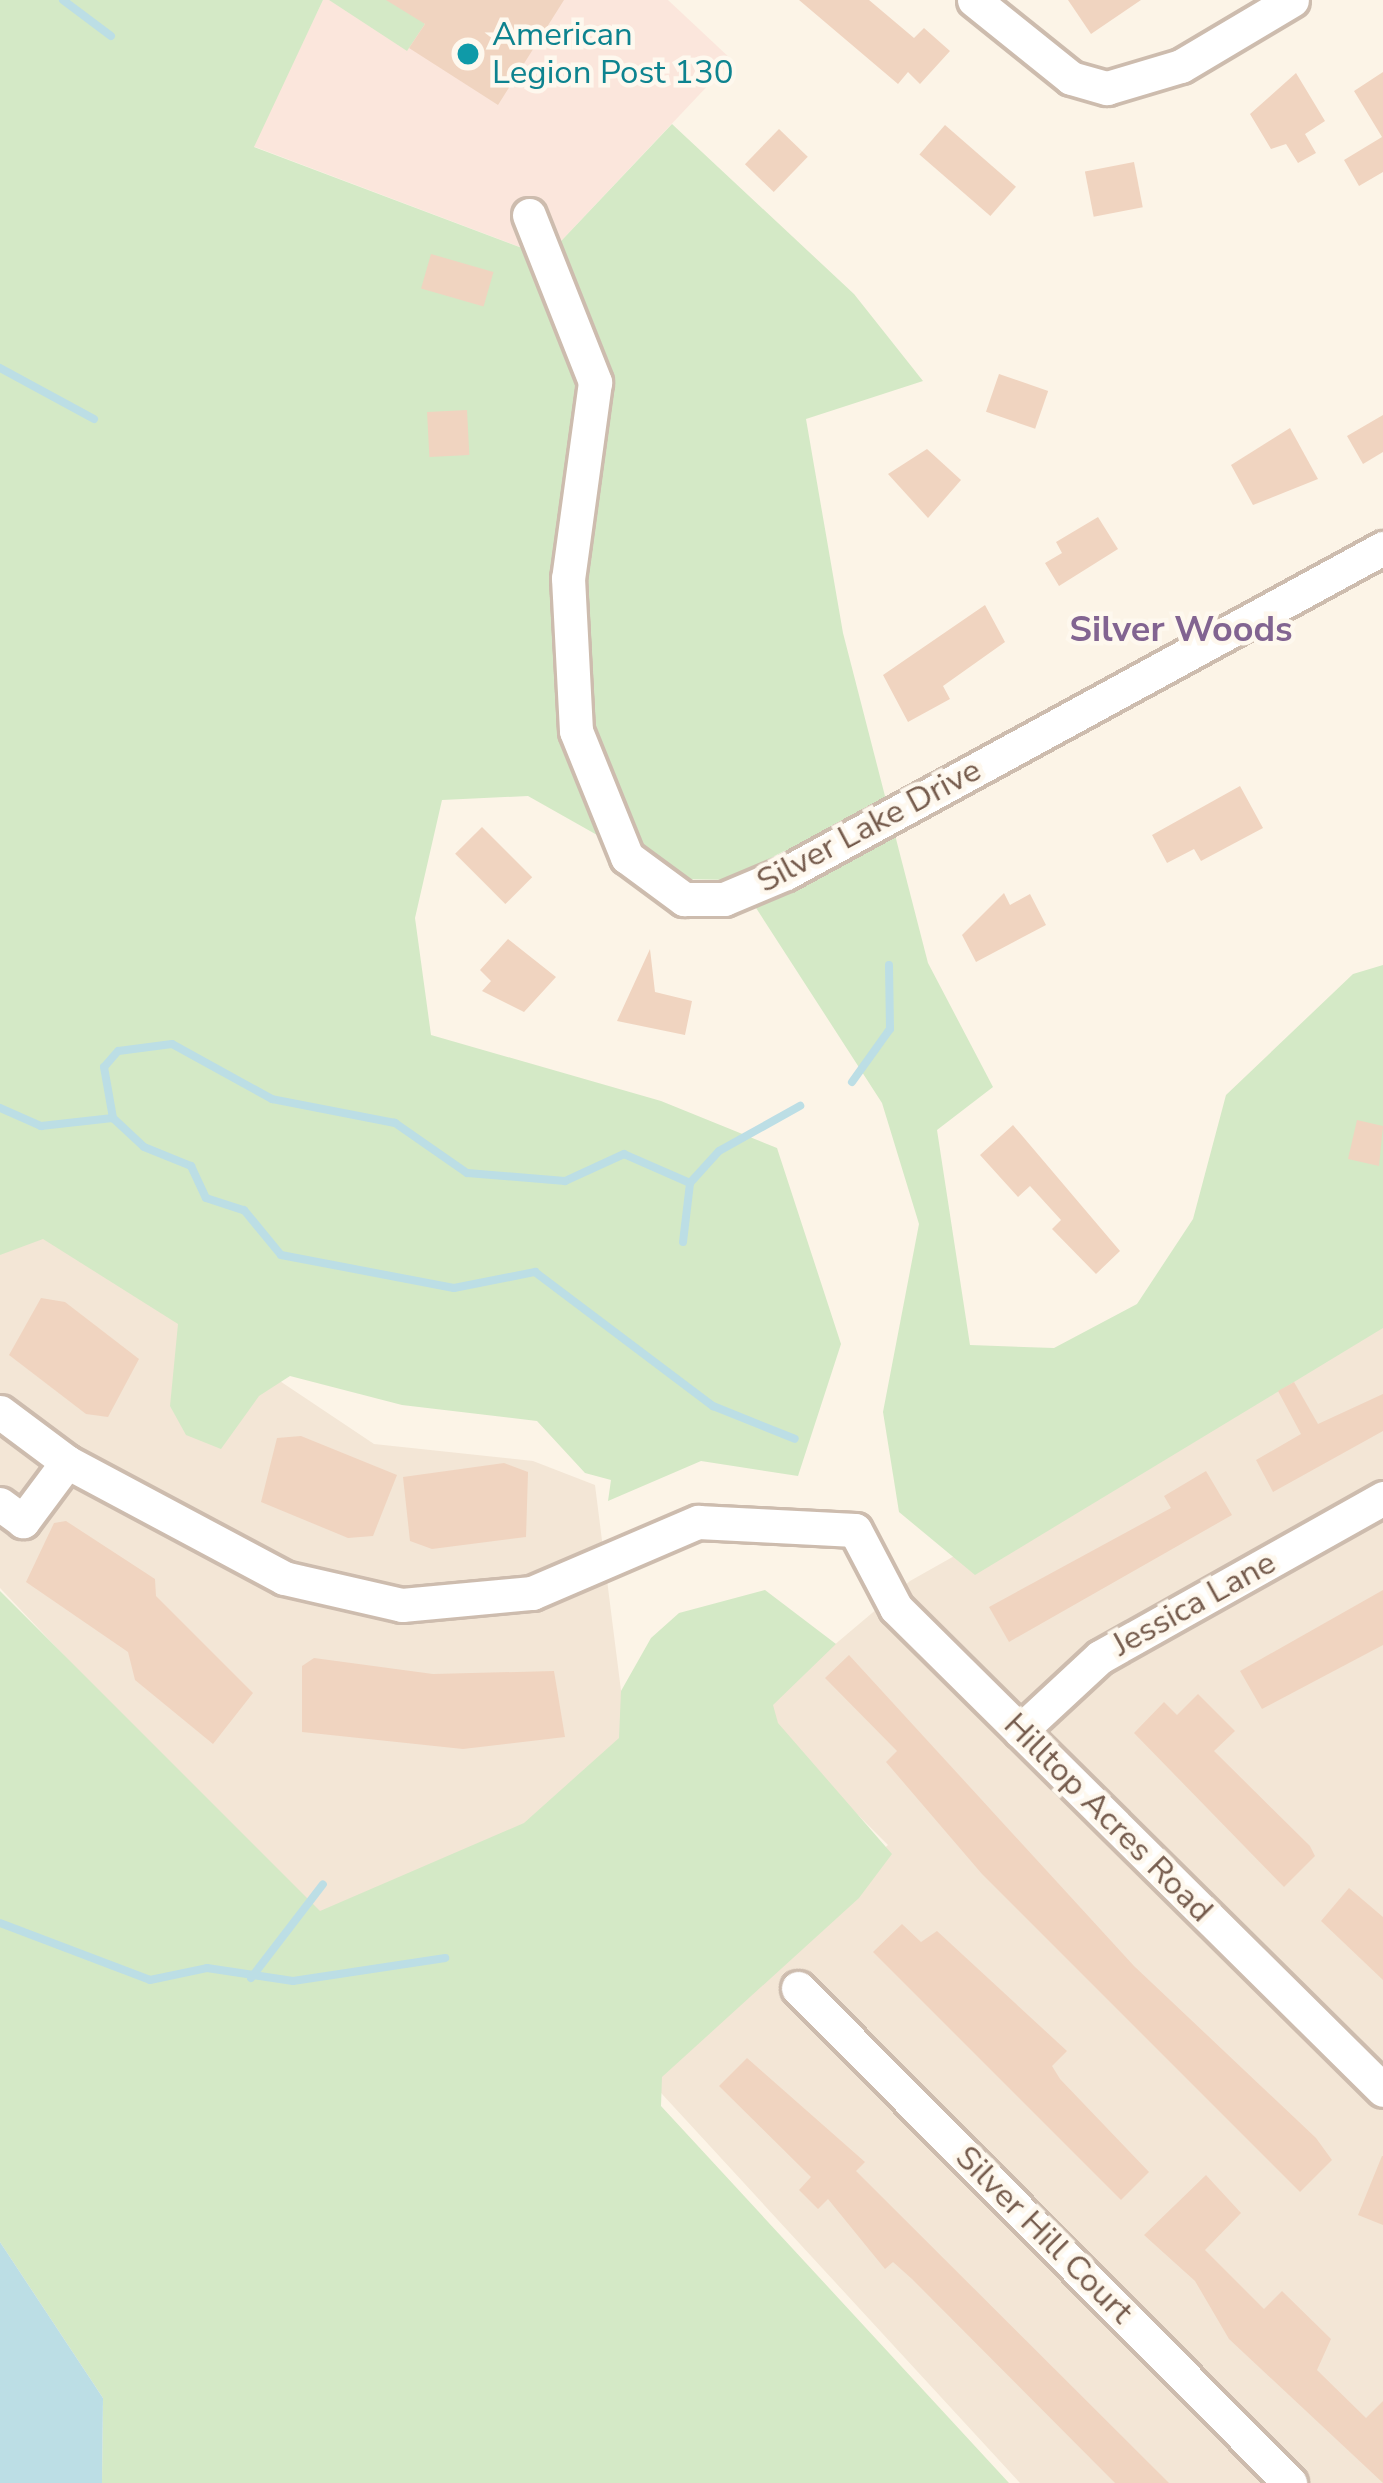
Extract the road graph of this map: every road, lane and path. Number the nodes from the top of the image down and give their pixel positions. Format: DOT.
graph roads {
  1 [pos="974,0"];
  2 [pos="1292,0"];
  3 [pos="529,214"];
  4 [pos="1383,548"];
  5 [pos="0,1412"];
  6 [pos="67,1462"];
  7 [pos="1383,1498"];
  8 [pos="0,1504"];
  9 [pos="1020,1731"];
  10 [pos="798,1988"];
  11 [pos="1383,2090"];
  12 [pos="1290,2483"];
  1 -- 2 [label="street"];
  3 -- 4 [label="street, Silver Lake Drive"];
  5 -- 6 [label="street"];
  6 -- 8 [label="street"];
  6 -- 9 [label="street, Hilltop Acres Road"];
  7 -- 9 [label="street, Jessica Lane"];
  9 -- 11 [label="street, Hilltop Acres Road"];
  10 -- 12 [label="street, Silver Hill Court"];
}
